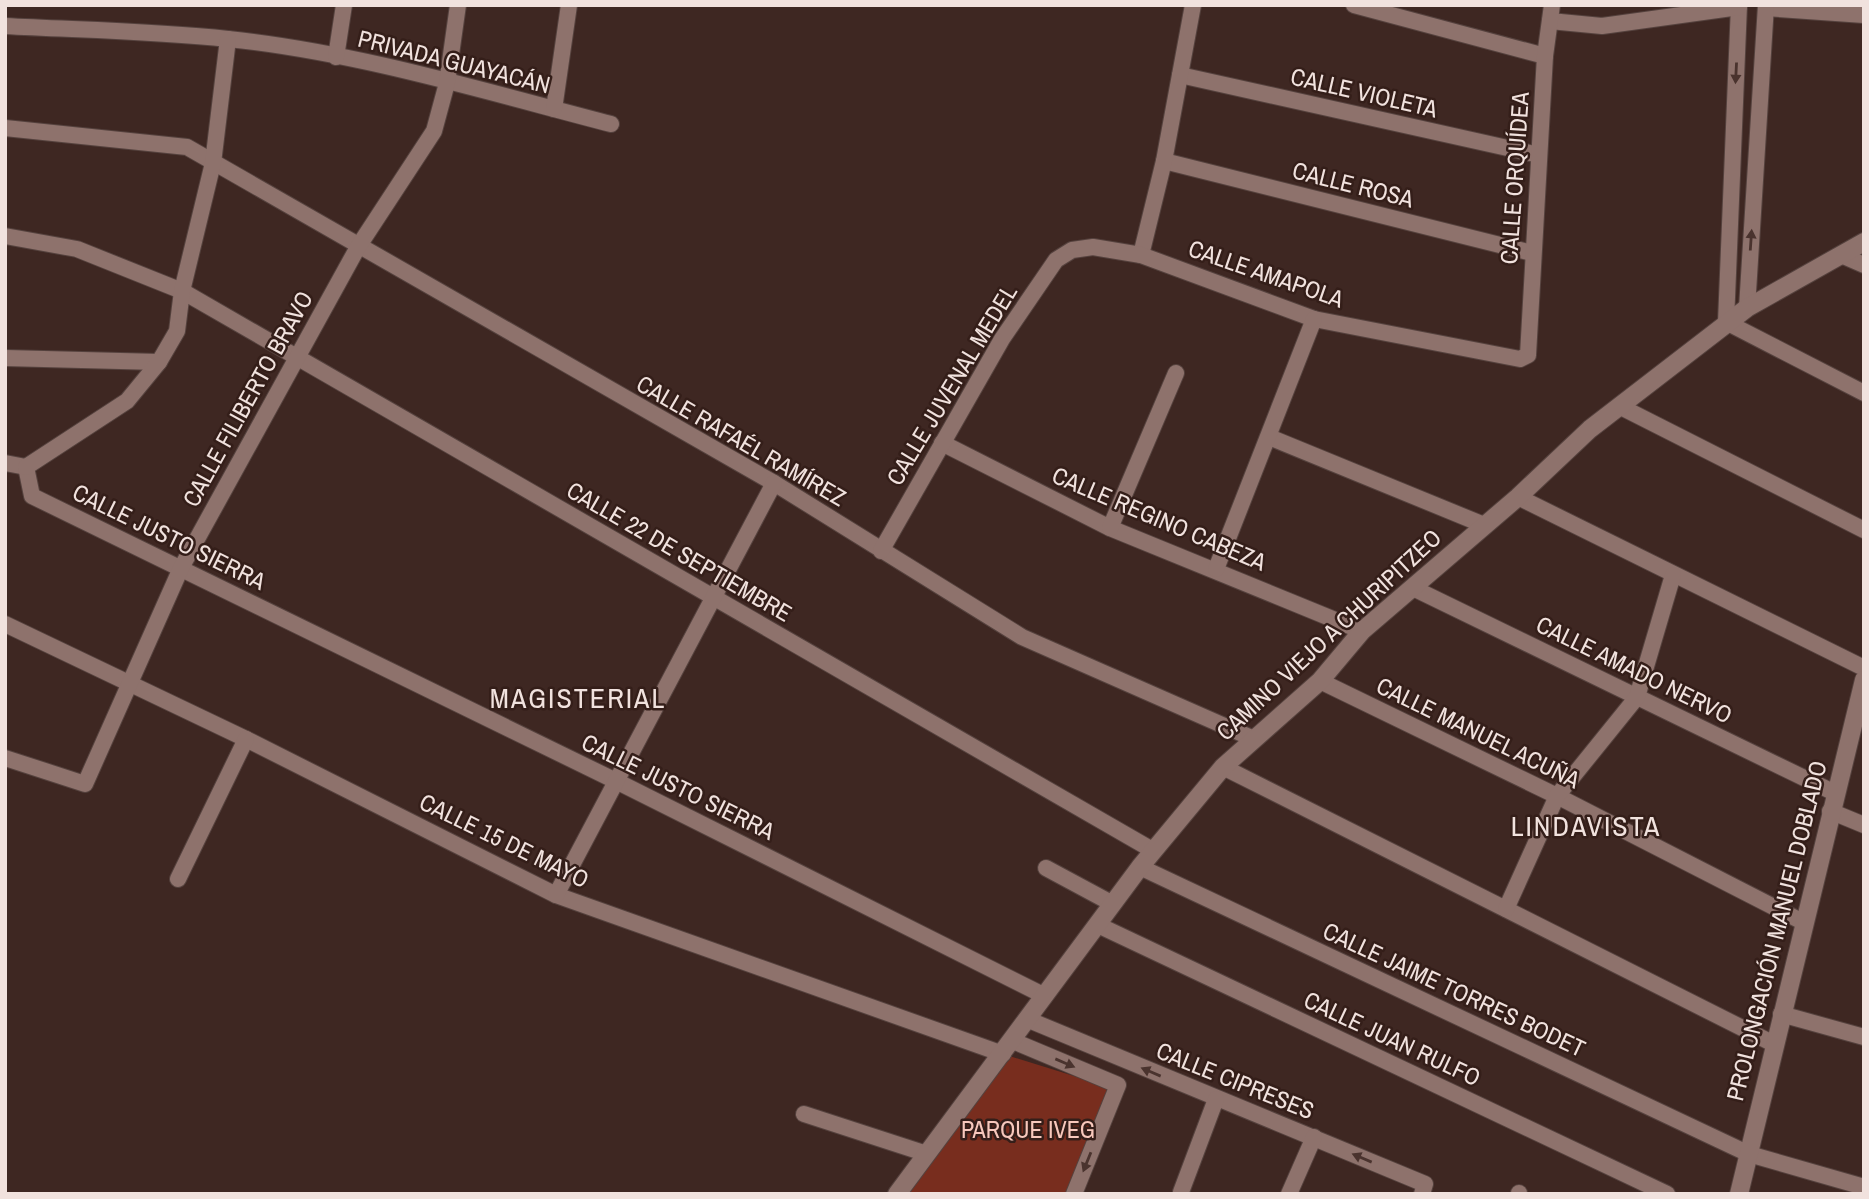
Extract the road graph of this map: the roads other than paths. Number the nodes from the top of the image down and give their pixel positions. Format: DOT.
graph roads {
  1 [pos="344,5"];
  2 [pos="458,5"];
  3 [pos="569,5"];
  4 [pos="1193,5"];
  5 [pos="1354,5"];
  6 [pos="1739,11"];
  7 [pos="1766,12"];
  8 [pos="1551,13"];
  9 [pos="1864,15"];
  10 [pos="5,26"];
  11 [pos="228,38"];
  12 [pos="1545,56"];
  13 [pos="336,57"];
  14 [pos="1180,75"];
  15 [pos="447,83"];
  16 [pos="554,109"];
  17 [pos="611,124"];
  18 [pos="5,128"];
  19 [pos="1539,155"];
  20 [pos="1164,161"];
  21 [pos="213,163"];
  22 [pos="1730,188"];
  23 [pos="1754,189"];
  24 [pos="5,236"];
  25 [pos="1864,242"];
  26 [pos="358,247"];
  27 [pos="1072,250"];
  28 [pos="1532,253"];
  29 [pos="1142,255"];
  30 [pos="1841,255"];
  31 [pos="1864,265"];
  32 [pos="182,291"];
  33 [pos="1746,308"];
  34 [pos="1314,320"];
  35 [pos="1726,322"];
  36 [pos="1528,355"];
  37 [pos="5,358"];
  38 [pos="295,359"];
  39 [pos="159,362"];
  40 [pos="1176,373"];
  41 [pos="1864,393"];
  42 [pos="1619,406"];
  43 [pos="1269,437"];
  44 [pos="942,443"];
  45 [pos="5,463"];
  46 [pos="26,467"];
  47 [pos="774,484"];
  48 [pos="1518,497"];
  49 [pos="1484,525"];
  50 [pos="1110,528"];
  51 [pos="1864,530"];
  52 [pos="881,551"];
  53 [pos="181,568"];
  54 [pos="1216,569"];
  55 [pos="1674,575"];
  56 [pos="1413,588"];
  57 [pos="711,597"];
  58 [pos="5,624"];
  59 [pos="1362,631"];
  60 [pos="1864,668"];
  61 [pos="1320,681"];
  62 [pos="129,683"];
  63 [pos="1863,686"];
  64 [pos="1637,696"];
  65 [pos="246,739"];
  66 [pos="1254,739"];
  67 [pos="5,758"];
  68 [pos="1223,767"];
  69 [pos="616,781"];
  70 [pos="1835,793"];
  71 [pos="1557,796"];
  72 [pos="1830,811"];
  73 [pos="1864,825"];
  74 [pos="1153,850"];
  75 [pos="1140,867"];
  76 [pos="1046,868"];
  77 [pos="178,879"];
  78 [pos="556,895"];
  79 [pos="1113,904"];
  80 [pos="1506,909"];
  81 [pos="1803,922"];
  82 [pos="1098,925"];
  83 [pos="1045,996"];
  84 [pos="1780,1014"];
  85 [pos="1029,1020"];
  86 [pos="1864,1037"];
  87 [pos="1774,1044"];
  88 [pos="1008,1048"];
  89 [pos="1216,1099"];
  90 [pos="804,1114"];
  91 [pos="1314,1137"];
  92 [pos="924,1153"];
  93 [pos="1749,1154"];
  94 [pos="1864,1187"];
  95 [pos="1424,1189"];
  96 [pos="1181,1192"];
  97 [pos="897,1194"];
  98 [pos="1074,1194"];
  99 [pos="1289,1194"];
  100 [pos="1667,1194"];
  101 [pos="1740,1194"];
  1 -- 13 [label="street"];
  2 -- 15 [label="street, CALLE FILIBERTO BRAVO"];
  3 -- 16 [label="street"];
  4 -- 14 [label="street"];
  5 -- 12 [label="street"];
  6 -- 7 [label="street"];
  6 -- 8 [label="street"];
  6 -- 22 [label="street, one-way"];
  7 -- 9 [label="street"];
  7 -- 23 [label="street"];
  8 -- 12 [label="street, CALLE ORQUÍDEA"];
  10 -- 11 [label="street, PRIVADA GUAYACÁN"];
  11 -- 13 [label="street, PRIVADA GUAYACÁN"];
  11 -- 21 [label="street"];
  12 -- 19 [label="street, CALLE ORQUÍDEA"];
  13 -- 15 [label="street, PRIVADA GUAYACÁN"];
  14 -- 19 [label="street, CALLE VIOLETA"];
  14 -- 20 [label="street"];
  15 -- 16 [label="street, PRIVADA GUAYACÁN"];
  15 -- 26 [label="street, CALLE FILIBERTO BRAVO"];
  16 -- 17 [label="street, PRIVADA GUAYACÁN"];
  18 -- 21 [label="street, CALLE RAFAÉL RAMÍREZ"];
  19 -- 28 [label="street, CALLE ORQUÍDEA"];
  20 -- 28 [label="street, CALLE ROSA"];
  20 -- 29 [label="street"];
  21 -- 26 [label="street, CALLE RAFAÉL RAMÍREZ"];
  21 -- 32 [label="street"];
  22 -- 23 [label="street"];
  22 -- 35 [label="street"];
  33 -- 23 [label="street, one-way"];
  24 -- 32 [label="street, CALLE 22 DE SEPTIEMBRE"];
  25 -- 30 [label="street, CAMINO VIEJO A CHURIPITZEO"];
  26 -- 38 [label="street, CALLE FILIBERTO BRAVO"];
  26 -- 47 [label="street, CALLE RAFAÉL RAMÍREZ"];
  27 -- 29 [label="street, CALLE AMAPOLA"];
  27 -- 44 [label="street, CALLE JUVENAL MEDEL"];
  28 -- 36 [label="street, CALLE ORQUÍDEA"];
  29 -- 34 [label="street, CALLE AMAPOLA"];
  30 -- 31 [label="street"];
  30 -- 33 [label="street, CAMINO VIEJO A CHURIPITZEO"];
  32 -- 38 [label="street, CALLE 22 DE SEPTIEMBRE"];
  32 -- 39 [label="street"];
  33 -- 35 [label="street, CAMINO VIEJO A CHURIPITZEO"];
  34 -- 36 [label="street, CALLE AMAPOLA"];
  34 -- 43 [label="street"];
  35 -- 41 [label="street"];
  35 -- 42 [label="street, CAMINO VIEJO A CHURIPITZEO"];
  37 -- 39 [label="street"];
  38 -- 53 [label="street, CALLE FILIBERTO BRAVO"];
  38 -- 57 [label="street, CALLE 22 DE SEPTIEMBRE"];
  39 -- 46 [label="street"];
  40 -- 50 [label="street"];
  42 -- 48 [label="street, CAMINO VIEJO A CHURIPITZEO"];
  42 -- 51 [label="street"];
  43 -- 49 [label="street"];
  43 -- 54 [label="street"];
  44 -- 50 [label="street, CALLE REGINO CABEZA"];
  44 -- 52 [label="street, CALLE JUVENAL MEDEL"];
  45 -- 46 [label="street"];
  46 -- 53 [label="street, CALLE JUSTO SIERRA"];
  47 -- 52 [label="street, CALLE RAFAÉL RAMÍREZ"];
  47 -- 57 [label="street"];
  48 -- 49 [label="street, CAMINO VIEJO A CHURIPITZEO"];
  48 -- 55 [label="street"];
  49 -- 56 [label="street, CAMINO VIEJO A CHURIPITZEO"];
  50 -- 54 [label="street, CALLE REGINO CABEZA"];
  52 -- 66 [label="street, CALLE RAFAÉL RAMÍREZ"];
  53 -- 62 [label="street, CALLE FILIBERTO BRAVO"];
  53 -- 69 [label="street, CALLE JUSTO SIERRA"];
  54 -- 59 [label="street, CALLE REGINO CABEZA"];
  55 -- 60 [label="street"];
  55 -- 64 [label="street"];
  56 -- 59 [label="street, CAMINO VIEJO A CHURIPITZEO"];
  56 -- 64 [label="street, CALLE AMADO NERVO"];
  57 -- 69 [label="street"];
  57 -- 74 [label="street, CALLE 22 DE SEPTIEMBRE"];
  58 -- 62 [label="street, CALLE 15 DE MAYO"];
  59 -- 61 [label="street, CAMINO VIEJO A CHURIPITZEO"];
  61 -- 66 [label="street, CAMINO VIEJO A CHURIPITZEO"];
  61 -- 71 [label="street, CALLE MANUEL ACUÑA"];
  62 -- 65 [label="street, CALLE 15 DE MAYO"];
  62 -- 67 [label="street, CALLE FILIBERTO BRAVO"];
  63 -- 70 [label="street, PROLONGACIÓN MANUEL DOBLADO"];
  64 -- 70 [label="street, CALLE AMADO NERVO"];
  64 -- 71 [label="street"];
  65 -- 77 [label="street"];
  65 -- 78 [label="street, CALLE 15 DE MAYO"];
  66 -- 68 [label="street, CAMINO VIEJO A CHURIPITZEO"];
  68 -- 74 [label="street, CAMINO VIEJO A CHURIPITZEO"];
  68 -- 80 [label="street"];
  69 -- 78 [label="street"];
  69 -- 83 [label="street, CALLE JUSTO SIERRA"];
  70 -- 72 [label="street, PROLONGACIÓN MANUEL DOBLADO"];
  71 -- 80 [label="street"];
  71 -- 81 [label="street, CALLE MANUEL ACUÑA"];
  72 -- 73 [label="street"];
  72 -- 81 [label="street, PROLONGACIÓN MANUEL DOBLADO"];
  74 -- 75 [label="street, CAMINO VIEJO A CHURIPITZEO"];
  75 -- 79 [label="street, CAMINO VIEJO A CHURIPITZEO"];
  75 -- 93 [label="street, CALLE JAIME TORRES BODET"];
  76 -- 79 [label="street"];
  78 -- 88 [label="street, CALLE 15 DE MAYO"];
  79 -- 82 [label="street, CAMINO VIEJO A CHURIPITZEO"];
  80 -- 87 [label="street"];
  81 -- 84 [label="street, PROLONGACIÓN MANUEL DOBLADO"];
  82 -- 83 [label="street, CAMINO VIEJO A CHURIPITZEO"];
  82 -- 100 [label="street, CALLE JUAN RULFO"];
  83 -- 85 [label="street, CAMINO VIEJO A CHURIPITZEO"];
  84 -- 86 [label="street"];
  84 -- 87 [label="street, PROLONGACIÓN MANUEL DOBLADO"];
  85 -- 88 [label="street, CAMINO VIEJO A CHURIPITZEO"];
  89 -- 85 [label="street, CALLE CIPRESES, one-way"];
  87 -- 93 [label="street, PROLONGACIÓN MANUEL DOBLADO"];
  88 -- 92 [label="street, CAMINO VIEJO A CHURIPITZEO"];
  88 -- 98 [label="street, CALLE 15 DE MAYO, one-way"];
  89 -- 91 [label="street, CALLE CIPRESES"];
  89 -- 96 [label="street"];
  90 -- 92 [label="street"];
  95 -- 91 [label="street, CALLE CIPRESES, one-way"];
  91 -- 99 [label="street"];
  92 -- 97 [label="street, CAMINO VIEJO A CHURIPITZEO"];
  93 -- 94 [label="street, CALLE JAIME TORRES BODET"];
  93 -- 101 [label="street, PROLONGACIÓN MANUEL DOBLADO"];
}
